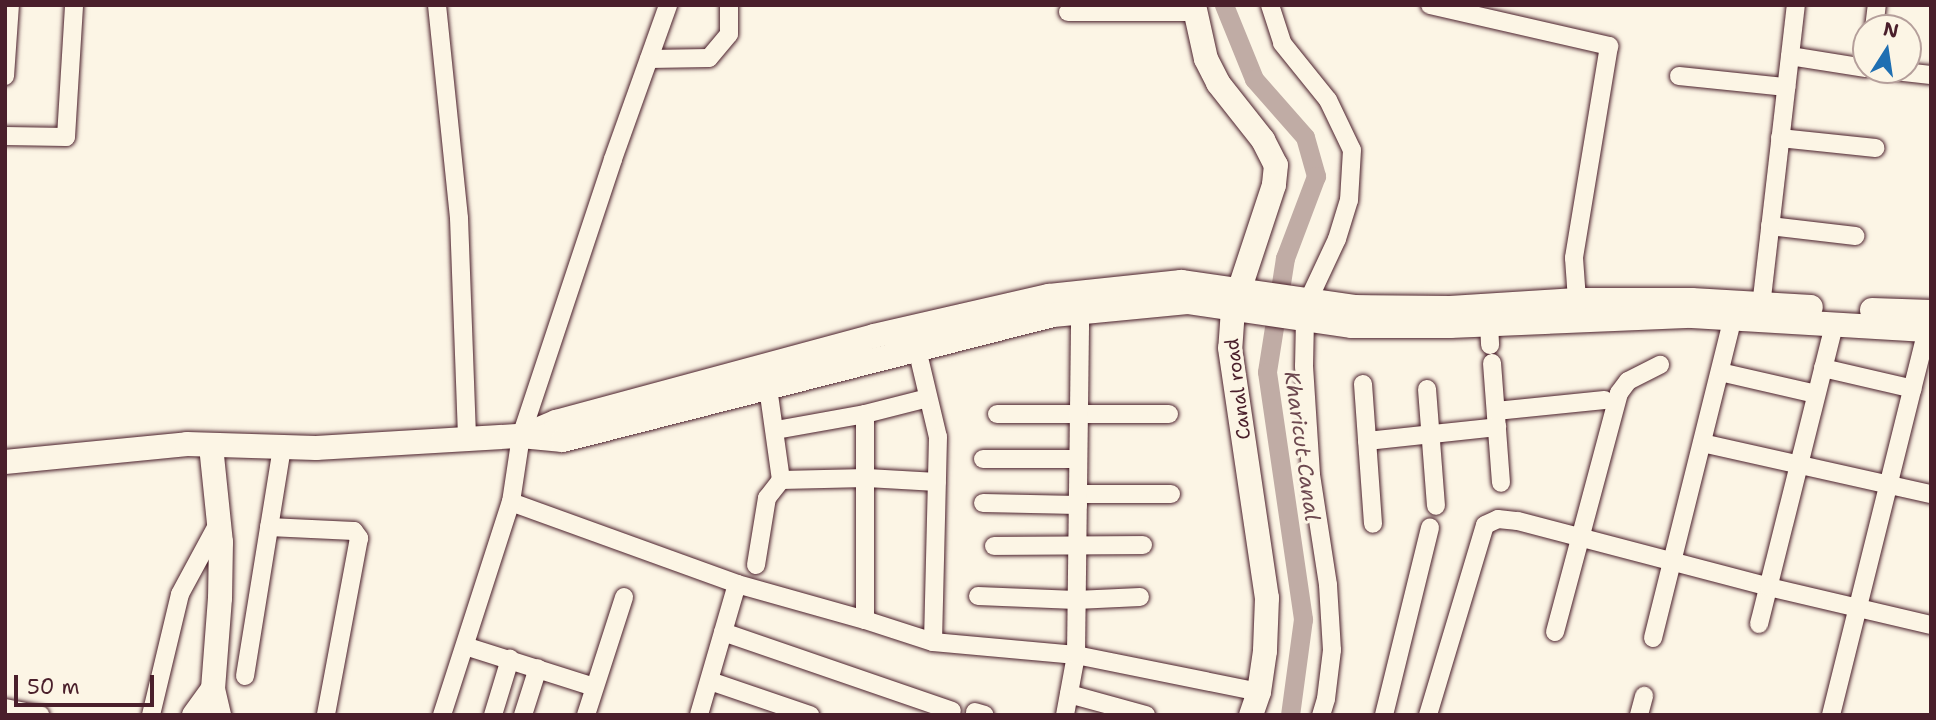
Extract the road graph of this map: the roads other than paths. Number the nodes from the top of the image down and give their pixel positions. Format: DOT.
graph roads {
  1 [pos="10,5"];
  2 [pos="75,5"];
  3 [pos="437,5"];
  4 [pos="668,5"];
  5 [pos="729,5"];
  6 [pos="1270,5"];
  7 [pos="1430,5"];
  8 [pos="1796,5"];
  9 [pos="1195,9"];
  10 [pos="1068,12"];
  11 [pos="1790,56"];
  12 [pos="649,60"];
  13 [pos="1852,66"];
  14 [pos="5,76"];
  15 [pos="1679,76"];
  16 [pos="1786,87"];
  17 [pos="5,136"];
  18 [pos="1780,138"];
  19 [pos="1875,148"];
  20 [pos="1770,226"];
  21 [pos="1855,236"];
  22 [pos="1241,300"];
  23 [pos="1577,300"];
  24 [pos="1735,310"];
  25 [pos="1760,311"];
  26 [pos="1080,313"];
  27 [pos="1306,313"];
  28 [pos="1930,324"];
  29 [pos="1833,325"];
  30 [pos="1490,344"];
  31 [pos="917,349"];
  32 [pos="1660,365"];
  33 [pos="1823,368"];
  34 [pos="1720,372"];
  35 [pos="1920,383"];
  36 [pos="1363,384"];
  37 [pos="768,387"];
  38 [pos="1427,388"];
  39 [pos="1816,394"];
  40 [pos="928,398"];
  41 [pos="1604,400"];
  42 [pos="865,414"];
  43 [pos="998,414"];
  44 [pos="1079,414"];
  45 [pos="1169,414"];
  46 [pos="1496,419"];
  47 [pos="776,430"];
  48 [pos="1431,434"];
  49 [pos="521,436"];
  50 [pos="467,439"];
  51 [pos="1367,441"];
  52 [pos="1702,443"];
  53 [pos="211,446"];
  54 [pos="282,447"];
  55 [pos="983,459"];
  56 [pos="1079,459"];
  57 [pos="5,462"];
  58 [pos="1799,464"];
  59 [pos="867,478"];
  60 [pos="781,480"];
  61 [pos="937,482"];
  62 [pos="1501,483"];
  63 [pos="1891,484"];
  64 [pos="1171,494"];
  65 [pos="1931,494"];
  66 [pos="1078,499"];
  67 [pos="511,502"];
  68 [pos="983,503"];
  69 [pos="1436,506"];
  70 [pos="219,522"];
  71 [pos="1373,524"];
  72 [pos="269,527"];
  73 [pos="1430,528"];
  74 [pos="1579,537"];
  75 [pos="1077,545"];
  76 [pos="1143,545"];
  77 [pos="994,546"];
  78 [pos="1671,562"];
  79 [pos="756,565"];
  80 [pos="737,584"];
  81 [pos="1769,587"];
  82 [pos="978,596"];
  83 [pos="624,597"];
  84 [pos="1140,597"];
  85 [pos="1076,600"];
  86 [pos="1858,609"];
  87 [pos="866,620"];
  88 [pos="1759,624"];
  89 [pos="1931,625"];
  90 [pos="723,632"];
  91 [pos="1555,632"];
  92 [pos="1653,638"];
  93 [pos="933,642"];
  94 [pos="465,646"];
  95 [pos="1076,655"];
  96 [pos="510,659"];
  97 [pos="538,668"];
  98 [pos="245,676"];
  99 [pos="710,681"];
  100 [pos="594,687"];
  101 [pos="212,689"];
  102 [pos="1069,694"];
  103 [pos="1644,696"];
  104 [pos="1255,703"];
  105 [pos="5,708"];
  106 [pos="952,711"];
  107 [pos="29,714"];
  108 [pos="151,715"];
  109 [pos="194,715"];
  110 [pos="219,715"];
  111 [pos="326,715"];
  112 [pos="442,715"];
  113 [pos="493,715"];
  114 [pos="523,715"];
  115 [pos="586,715"];
  116 [pos="699,715"];
  117 [pos="810,715"];
  118 [pos="1065,715"];
  119 [pos="1146,715"];
  120 [pos="1321,715"];
  121 [pos="1384,715"];
  122 [pos="1428,715"];
  123 [pos="1639,715"];
  124 [pos="1831,715"];
  1 -- 14 [label="street"];
  2 -- 17 [label="street"];
  3 -- 50 [label="street"];
  4 -- 12 [label="street"];
  5 -- 12 [label="street"];
  6 -- 27 [label="street"];
  7 -- 23 [label="street"];
  8 -- 11 [label="street"];
  9 -- 10 [label="street"];
  9 -- 22 [label="main road, Canal road"];
  11 -- 13 [label="street"];
  11 -- 16 [label="street"];
  12 -- 49 [label="street"];
  15 -- 16 [label="street"];
  16 -- 18 [label="street"];
  18 -- 19 [label="street"];
  18 -- 20 [label="street"];
  20 -- 21 [label="street"];
  20 -- 25 [label="street"];
  22 -- 26 [label="main road"];
  22 -- 27 [label="main road"];
  22 -- 49 [label="main road"];
  22 -- 104 [label="main road, Canal road"];
  23 -- 24 [label="main road"];
  23 -- 27 [label="main road"];
  24 -- 25 [label="main road"];
  24 -- 30 [label="main road"];
  24 -- 34 [label="street"];
  25 -- 28 [label="main road"];
  25 -- 29 [label="main road"];
  26 -- 31 [label="main road"];
  26 -- 44 [label="street"];
  27 -- 30 [label="main road"];
  27 -- 120 [label="street"];
  28 -- 29 [label="main road"];
  28 -- 35 [label="street"];
  29 -- 33 [label="street"];
  30 -- 46 [label="street"];
  31 -- 37 [label="main road"];
  31 -- 40 [label="street"];
  32 -- 74 [label="street"];
  33 -- 35 [label="street"];
  33 -- 39 [label="street"];
  34 -- 39 [label="street"];
  34 -- 52 [label="street"];
  35 -- 63 [label="street"];
  36 -- 51 [label="street"];
  37 -- 47 [label="street"];
  37 -- 49 [label="main road"];
  38 -- 48 [label="street"];
  39 -- 58 [label="street"];
  40 -- 42 [label="street"];
  40 -- 61 [label="street"];
  41 -- 46 [label="street"];
  42 -- 47 [label="street"];
  42 -- 59 [label="street"];
  43 -- 44 [label="street"];
  44 -- 45 [label="street"];
  44 -- 56 [label="street"];
  46 -- 48 [label="street"];
  46 -- 62 [label="street"];
  47 -- 60 [label="street"];
  48 -- 51 [label="street"];
  48 -- 69 [label="street"];
  49 -- 50 [label="main road"];
  49 -- 67 [label="street"];
  50 -- 54 [label="main road"];
  51 -- 71 [label="street"];
  52 -- 58 [label="street"];
  52 -- 78 [label="street"];
  53 -- 54 [label="main road"];
  53 -- 57 [label="main road"];
  53 -- 70 [label="main road"];
  54 -- 72 [label="street"];
  55 -- 56 [label="street"];
  56 -- 66 [label="street"];
  58 -- 63 [label="street"];
  58 -- 81 [label="street"];
  59 -- 60 [label="street"];
  59 -- 61 [label="street"];
  59 -- 87 [label="street"];
  60 -- 79 [label="street"];
  61 -- 93 [label="street"];
  63 -- 65 [label="street"];
  63 -- 86 [label="street"];
  64 -- 66 [label="street"];
  66 -- 68 [label="street"];
  66 -- 75 [label="street"];
  67 -- 80 [label="street"];
  67 -- 94 [label="street"];
  70 -- 101 [label="main road"];
  70 -- 108 [label="street"];
  72 -- 98 [label="street"];
  72 -- 111 [label="street"];
  73 -- 121 [label="street"];
  74 -- 78 [label="street"];
  74 -- 91 [label="street"];
  74 -- 122 [label="street"];
  75 -- 76 [label="street"];
  75 -- 77 [label="street"];
  75 -- 85 [label="street"];
  78 -- 81 [label="street"];
  78 -- 92 [label="street"];
  80 -- 87 [label="street"];
  80 -- 90 [label="street"];
  81 -- 86 [label="street"];
  81 -- 88 [label="street"];
  82 -- 85 [label="street"];
  83 -- 100 [label="street"];
  84 -- 85 [label="street"];
  85 -- 95 [label="street"];
  86 -- 89 [label="street"];
  86 -- 124 [label="street"];
  87 -- 93 [label="street"];
  90 -- 99 [label="street"];
  90 -- 106 [label="street"];
  93 -- 95 [label="street"];
  94 -- 96 [label="street"];
  94 -- 112 [label="street"];
  95 -- 102 [label="street"];
  95 -- 104 [label="street"];
  96 -- 97 [label="street"];
  96 -- 113 [label="street"];
  97 -- 100 [label="street"];
  97 -- 114 [label="street"];
  99 -- 116 [label="street"];
  99 -- 117 [label="street"];
  100 -- 115 [label="street"];
  101 -- 109 [label="main road"];
  101 -- 110 [label="main road"];
  102 -- 118 [label="street"];
  102 -- 119 [label="street"];
  103 -- 123 [label="street"];
  105 -- 107 [label="street"];
}
